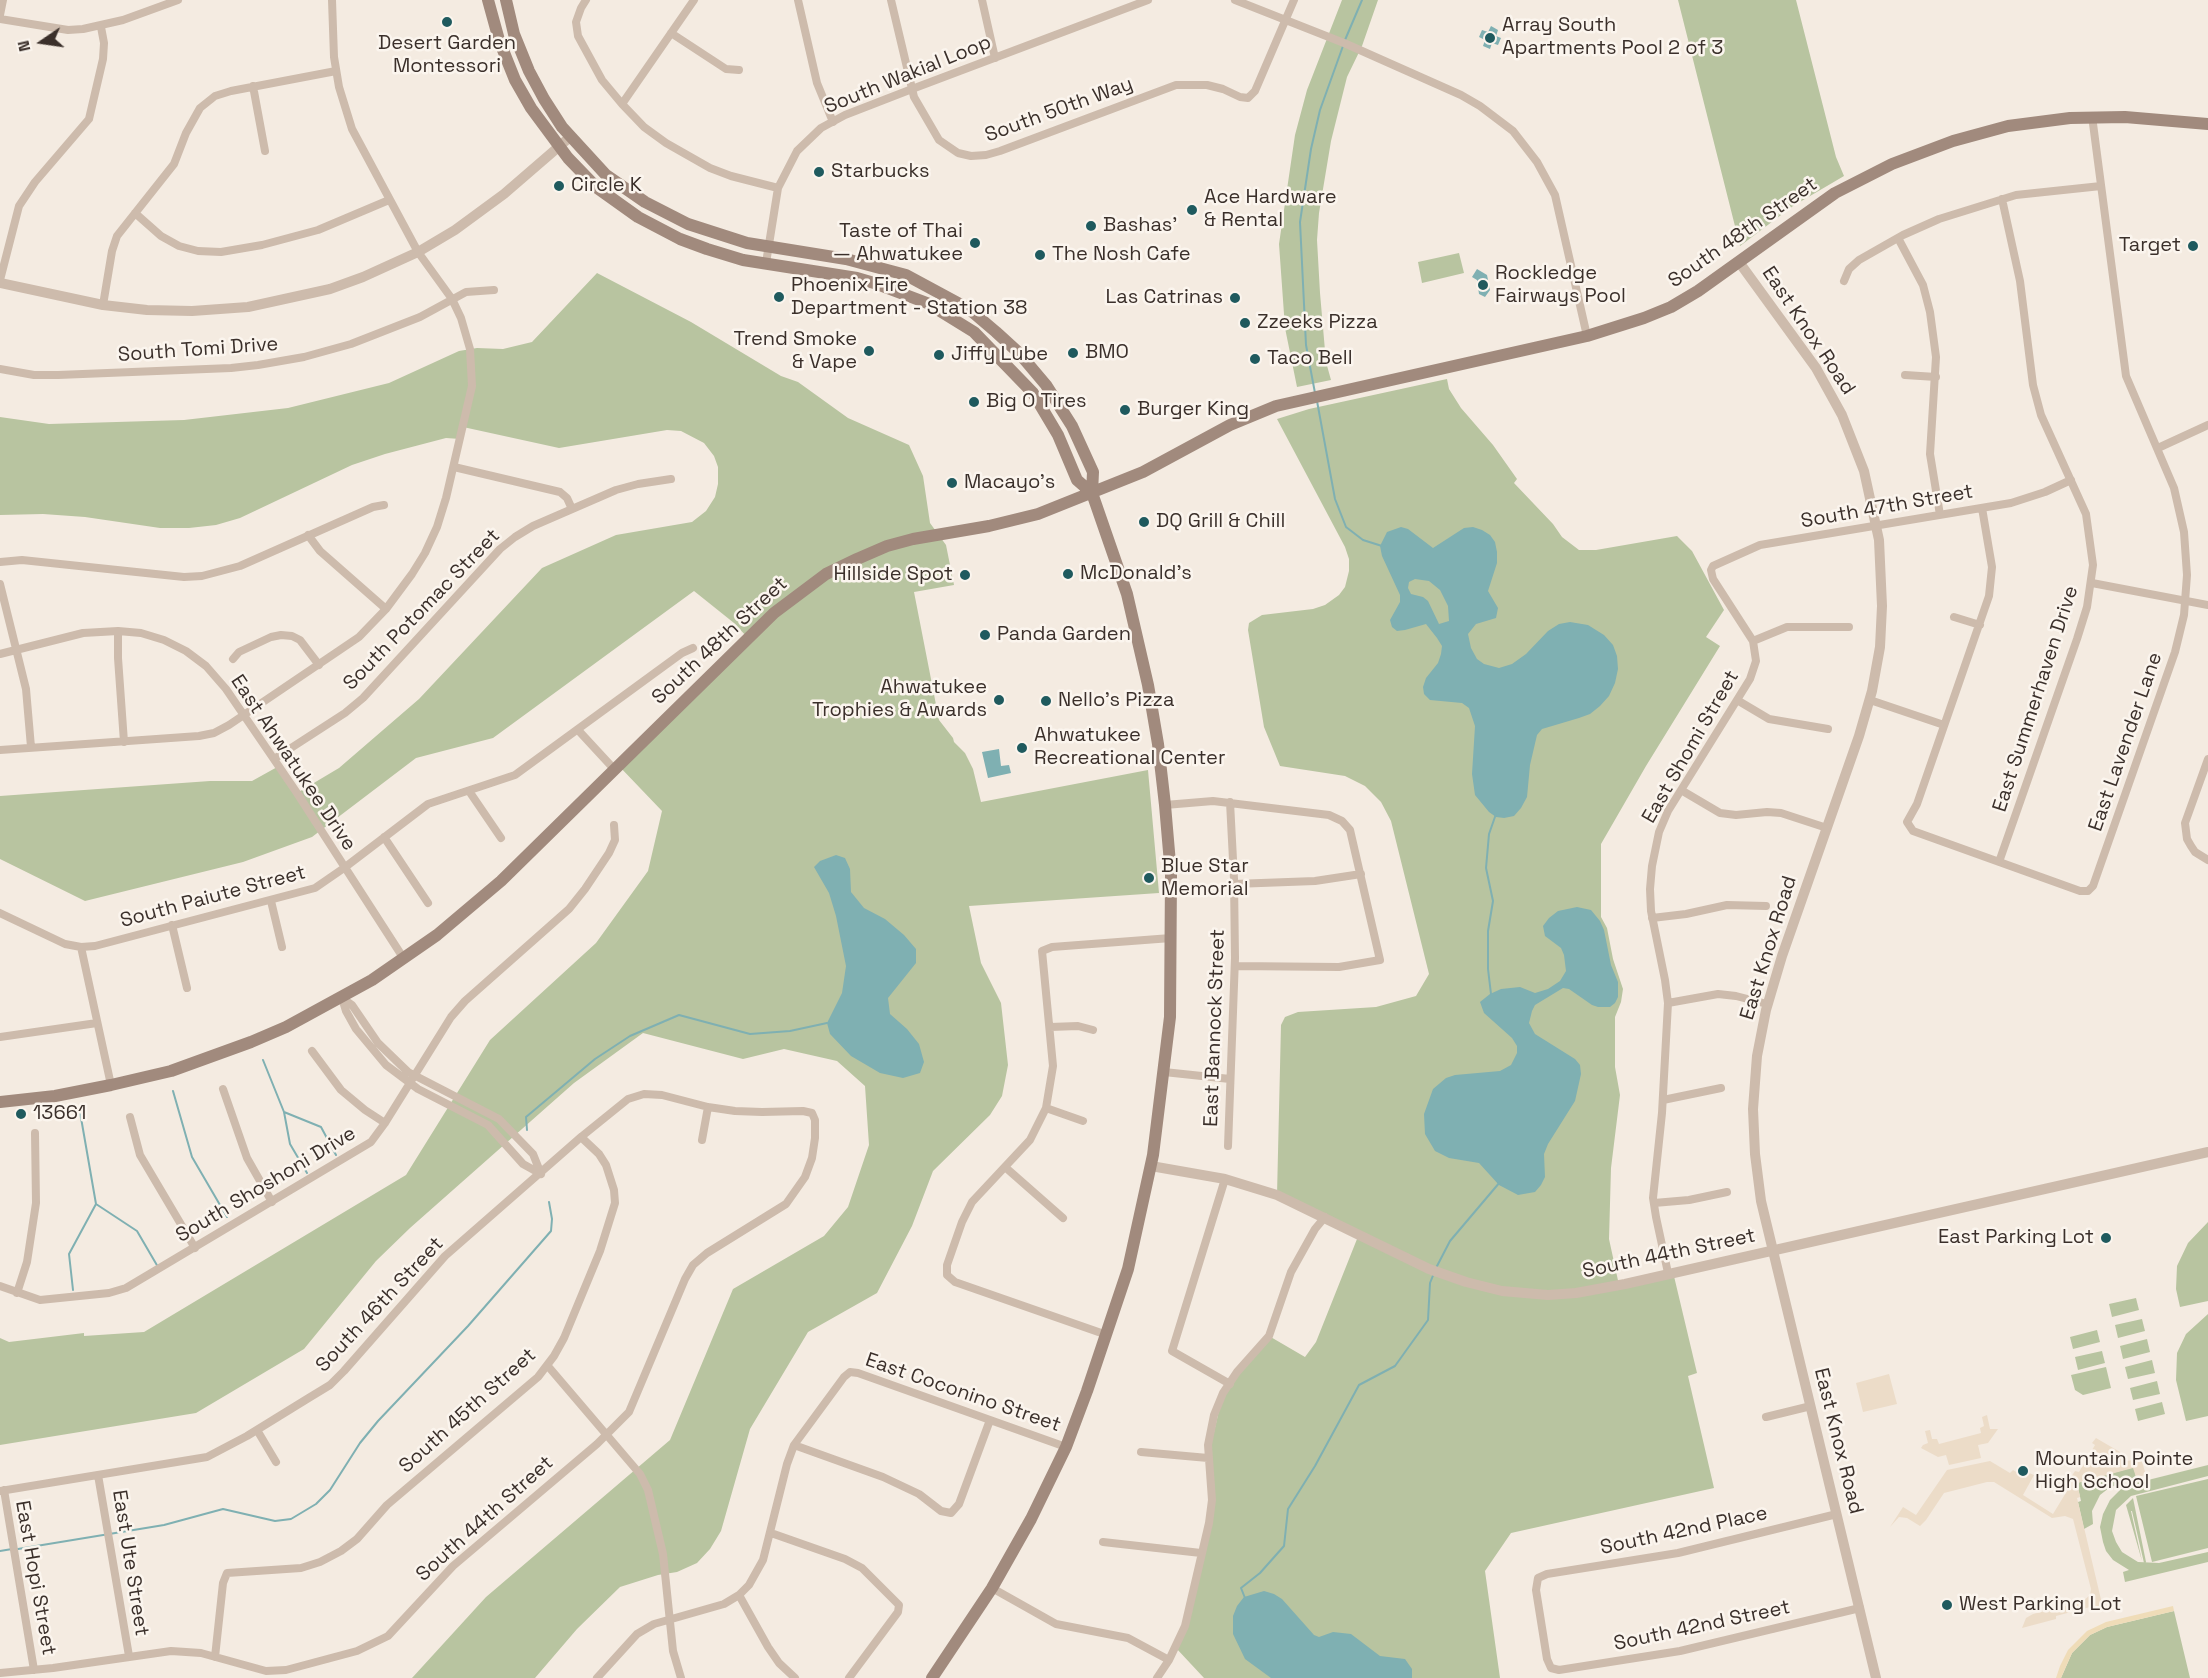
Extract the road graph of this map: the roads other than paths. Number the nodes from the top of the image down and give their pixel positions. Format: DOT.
graph roads {
  1 [pos="3,0"];
  2 [pos="178,0"];
  3 [pos="332,0"];
  4 [pos="489,0"];
  5 [pos="506,0"];
  6 [pos="586,0"];
  7 [pos="694,0"];
  8 [pos="798,0"];
  9 [pos="891,0"];
  10 [pos="982,0"];
  11 [pos="1148,0"];
  12 [pos="1235,0"];
  13 [pos="1294,0"];
  14 [pos="0,17"];
  15 [pos="510,18"];
  16 [pos="1286,19"];
  17 [pos="494,23"];
  18 [pos="101,27"];
  19 [pos="671,33"];
  20 [pos="995,58"];
  21 [pos="739,70"];
  22 [pos="336,71"];
  23 [pos="253,86"];
  24 [pos="912,89"];
  25 [pos="622,104"];
  26 [pos="2092,116"];
  27 [pos="833,122"];
  28 [pos="2208,124"];
  29 [pos="570,137"];
  30 [pos="559,147"];
  31 [pos="265,151"];
  32 [pos="2101,186"];
  33 [pos="778,188"];
  34 [pos="2002,199"];
  35 [pos="389,200"];
  36 [pos="135,213"];
  37 [pos="1898,237"];
  38 [pos="769,247"];
  39 [pos="418,252"];
  40 [pos="860,262"];
  41 [pos="1739,262"];
  42 [pos="766,263"];
  43 [pos="857,278"];
  44 [pos="0,281"];
  45 [pos="1844,281"];
  46 [pos="494,290"];
  47 [pos="452,299"];
  48 [pos="103,305"];
  49 [pos="1587,336"];
  50 [pos="0,369"];
  51 [pos="1905,375"];
  52 [pos="1936,376"];
  53 [pos="2208,425"];
  54 [pos="2158,448"];
  55 [pos="454,467"];
  56 [pos="671,479"];
  57 [pos="2071,480"];
  58 [pos="1092,493"];
  59 [pos="384,505"];
  60 [pos="1982,508"];
  61 [pos="572,509"];
  62 [pos="1940,515"];
  63 [pos="1877,526"];
  64 [pos="308,535"];
  65 [pos="0,562"];
  66 [pos="0,584"];
  67 [pos="2092,584"];
  68 [pos="2185,601"];
  69 [pos="2208,605"];
  70 [pos="386,609"];
  71 [pos="1954,617"];
  72 [pos="1980,625"];
  73 [pos="1849,627"];
  74 [pos="118,631"];
  75 [pos="1753,642"];
  76 [pos="693,648"];
  77 [pos="16,650"];
  78 [pos="0,654"];
  79 [pos="233,658"];
  80 [pos="319,666"];
  81 [pos="1737,700"];
  82 [pos="1870,700"];
  83 [pos="243,715"];
  84 [pos="1944,725"];
  85 [pos="1828,729"];
  86 [pos="578,730"];
  87 [pos="124,742"];
  88 [pos="31,747"];
  89 [pos="0,750"];
  90 [pos="274,759"];
  91 [pos="2208,759"];
  92 [pos="614,769"];
  93 [pos="1681,790"];
  94 [pos="469,791"];
  95 [pos="1230,802"];
  96 [pos="1166,805"];
  97 [pos="614,825"];
  98 [pos="1827,828"];
  99 [pos="384,837"];
  100 [pos="501,838"];
  101 [pos="2208,860"];
  102 [pos="1999,862"];
  103 [pos="344,868"];
  104 [pos="1361,874"];
  105 [pos="1234,884"];
  106 [pos="270,901"];
  107 [pos="428,903"];
  108 [pos="1766,906"];
  109 [pos="0,913"];
  110 [pos="1652,918"];
  111 [pos="172,925"];
  112 [pos="1171,938"];
  113 [pos="81,947"];
  114 [pos="282,947"];
  115 [pos="404,959"];
  116 [pos="1235,966"];
  117 [pos="188,988"];
  118 [pos="342,998"];
  119 [pos="1668,1003"];
  120 [pos="1767,1004"];
  121 [pos="97,1023"];
  122 [pos="1050,1027"];
  123 [pos="1093,1030"];
  124 [pos="0,1037"];
  125 [pos="312,1051"];
  126 [pos="1164,1072"];
  127 [pos="1230,1079"];
  128 [pos="412,1080"];
  129 [pos="111,1085"];
  130 [pos="1721,1088"];
  131 [pos="223,1089"];
  132 [pos="1663,1100"];
  133 [pos="0,1102"];
  134 [pos="708,1107"];
  135 [pos="1046,1108"];
  136 [pos="130,1117"];
  137 [pos="1083,1121"];
  138 [pos="385,1123"];
  139 [pos="35,1133"];
  140 [pos="581,1137"];
  141 [pos="702,1140"];
  142 [pos="1228,1146"];
  143 [pos="2208,1152"];
  144 [pos="1151,1166"];
  145 [pos="1005,1167"];
  146 [pos="541,1174"];
  147 [pos="1225,1179"];
  148 [pos="1727,1192"];
  149 [pos="272,1202"];
  150 [pos="1654,1203"];
  151 [pos="1324,1217"];
  152 [pos="1063,1218"];
  153 [pos="195,1248"];
  154 [pos="1773,1250"];
  155 [pos="1668,1273"];
  156 [pos="0,1286"];
  157 [pos="17,1293"];
  158 [pos="1107,1335"];
  159 [pos="547,1365"];
  160 [pos="1230,1384"];
  161 [pos="1811,1406"];
  162 [pos="1766,1417"];
  163 [pos="990,1420"];
  164 [pos="257,1430"];
  165 [pos="607,1435"];
  166 [pos="794,1445"];
  167 [pos="1066,1447"];
  168 [pos="1141,1452"];
  169 [pos="1208,1458"];
  170 [pos="276,1462"];
  171 [pos="98,1475"];
  172 [pos="2,1491"];
  173 [pos="1837,1514"];
  174 [pos="771,1533"];
  175 [pos="1103,1542"];
  176 [pos="1202,1553"];
  177 [pos="992,1588"];
  178 [pos="739,1595"];
  179 [pos="1860,1608"];
  180 [pos="670,1619"];
  181 [pos="129,1656"];
  182 [pos="215,1657"];
  183 [pos="1169,1660"];
  184 [pos="1551,1668"];
  185 [pos="34,1670"];
  186 [pos="0,1673"];
  187 [pos="597,1678"];
  188 [pos="681,1678"];
  189 [pos="795,1678"];
  190 [pos="849,1678"];
  191 [pos="932,1678"];
  192 [pos="1157,1678"];
  193 [pos="1876,1678"];
  1 -- 14 [label="street"];
  2 -- 18 [label="street"];
  3 -- 22 [label="street"];
  4 -- 17 [label="main road"];
  5 -- 15 [label="main road"];
  6 -- 25 [label="street"];
  7 -- 19 [label="street"];
  8 -- 27 [label="street"];
  9 -- 24 [label="street, South 50th Way"];
  10 -- 20 [label="street"];
  11 -- 20 [label="street, South Wakial Loop"];
  12 -- 16 [label="street"];
  13 -- 16 [label="street"];
  14 -- 18 [label="street"];
  15 -- 17 [label="main road"];
  15 -- 29 [label="main road"];
  16 -- 24 [label="street, South 50th Way"];
  16 -- 49 [label="street"];
  17 -- 30 [label="main road"];
  18 -- 44 [label="street"];
  19 -- 21 [label="street"];
  19 -- 25 [label="street"];
  20 -- 24 [label="street, South Wakial Loop"];
  22 -- 23 [label="street"];
  22 -- 35 [label="street"];
  23 -- 31 [label="street"];
  23 -- 36 [label="street"];
  24 -- 27 [label="street, South Wakial Loop"];
  25 -- 33 [label="street"];
  26 -- 28 [label="main road, South 48th Street"];
  26 -- 32 [label="street, East Lavender Lane"];
  26 -- 41 [label="main road, South 48th Street"];
  27 -- 33 [label="street, South Wakial Loop"];
  29 -- 30 [label="street"];
  29 -- 38 [label="main road"];
  30 -- 39 [label="street"];
  30 -- 42 [label="main road"];
  32 -- 34 [label="street"];
  32 -- 54 [label="street, East Lavender Lane"];
  33 -- 38 [label="street, South Wakial Loop"];
  34 -- 37 [label="street"];
  34 -- 57 [label="street, East Summerhaven Drive"];
  35 -- 36 [label="street"];
  35 -- 39 [label="street"];
  36 -- 48 [label="street"];
  37 -- 45 [label="street"];
  37 -- 52 [label="street"];
  38 -- 40 [label="main road"];
  38 -- 42 [label="street, South Wakial Loop"];
  39 -- 47 [label="street"];
  39 -- 48 [label="street"];
  40 -- 43 [label="main road"];
  40 -- 58 [label="main road"];
  41 -- 49 [label="main road, South 48th Street"];
  41 -- 63 [label="street, East Knox Road"];
  42 -- 43 [label="main road"];
  43 -- 58 [label="main road"];
  44 -- 48 [label="street"];
  46 -- 47 [label="street, South Tomi Drive"];
  47 -- 50 [label="street, South Tomi Drive"];
  47 -- 55 [label="street"];
  49 -- 58 [label="main road, South 48th Street"];
  51 -- 52 [label="street"];
  52 -- 62 [label="street"];
  53 -- 54 [label="street"];
  54 -- 68 [label="street, East Lavender Lane"];
  55 -- 61 [label="street"];
  55 -- 70 [label="street"];
  56 -- 61 [label="street, South Potomac Street"];
  57 -- 60 [label="street, South 47th Street"];
  57 -- 67 [label="street, East Summerhaven Drive"];
  58 -- 92 [label="main road, South 48th Street"];
  58 -- 96 [label="main road"];
  59 -- 64 [label="street"];
  60 -- 62 [label="street, South 47th Street"];
  60 -- 72 [label="street"];
  61 -- 90 [label="street, South Potomac Street"];
  62 -- 63 [label="street, South 47th Street"];
  63 -- 75 [label="street, South 47th Street"];
  63 -- 82 [label="street, East Knox Road"];
  64 -- 65 [label="street"];
  64 -- 70 [label="street"];
  66 -- 77 [label="street"];
  67 -- 68 [label="street"];
  67 -- 102 [label="street, East Summerhaven Drive"];
  68 -- 69 [label="street"];
  68 -- 102 [label="street, East Lavender Lane"];
  70 -- 80 [label="street"];
  71 -- 72 [label="street"];
  72 -- 84 [label="street"];
  73 -- 75 [label="street"];
  74 -- 77 [label="street, East Ahwatukee Drive"];
  74 -- 83 [label="street, East Ahwatukee Drive"];
  74 -- 87 [label="street"];
  75 -- 81 [label="street, East Shomi Street"];
  76 -- 86 [label="street, South Paiute Street"];
  77 -- 78 [label="street, East Ahwatukee Drive"];
  77 -- 88 [label="street"];
  79 -- 80 [label="street"];
  80 -- 83 [label="street"];
  81 -- 85 [label="street"];
  81 -- 93 [label="street, East Shomi Street"];
  82 -- 84 [label="street"];
  82 -- 98 [label="street, East Knox Road"];
  83 -- 87 [label="street"];
  83 -- 90 [label="street, East Ahwatukee Drive"];
  84 -- 102 [label="street"];
  86 -- 92 [label="street"];
  86 -- 94 [label="street, South Paiute Street"];
  87 -- 88 [label="street"];
  88 -- 89 [label="street"];
  90 -- 103 [label="street, East Ahwatukee Drive"];
  91 -- 101 [label="street"];
  92 -- 115 [label="main road, South 48th Street"];
  93 -- 98 [label="street"];
  93 -- 110 [label="street, East Shomi Street"];
  94 -- 99 [label="street, South Paiute Street"];
  94 -- 100 [label="street"];
  95 -- 96 [label="street"];
  95 -- 104 [label="street"];
  95 -- 105 [label="street, East Bannock Street"];
  96 -- 112 [label="main road"];
  97 -- 128 [label="street, South Shoshoni Drive"];
  98 -- 120 [label="street, East Knox Road"];
  99 -- 103 [label="street, South Paiute Street"];
  99 -- 107 [label="street"];
  103 -- 106 [label="street, South Paiute Street"];
  103 -- 115 [label="street, East Ahwatukee Drive"];
  104 -- 105 [label="street"];
  104 -- 116 [label="street"];
  105 -- 116 [label="street, East Bannock Street"];
  106 -- 111 [label="street, South Paiute Street"];
  106 -- 114 [label="street"];
  108 -- 110 [label="street"];
  109 -- 113 [label="street, South Paiute Street"];
  110 -- 119 [label="street, East Shomi Street"];
  111 -- 113 [label="street, South Paiute Street"];
  111 -- 117 [label="street"];
  112 -- 122 [label="street"];
  112 -- 126 [label="main road"];
  113 -- 121 [label="street"];
  115 -- 118 [label="main road, South 48th Street"];
  116 -- 127 [label="street, East Bannock Street"];
  118 -- 128 [label="street"];
  118 -- 129 [label="main road, South 48th Street"];
  119 -- 120 [label="street"];
  119 -- 132 [label="street, East Shomi Street"];
  120 -- 154 [label="street, East Knox Road"];
  121 -- 124 [label="street"];
  121 -- 129 [label="street"];
  122 -- 123 [label="street"];
  122 -- 135 [label="street"];
  125 -- 138 [label="street"];
  126 -- 127 [label="street"];
  126 -- 144 [label="main road"];
  127 -- 142 [label="street, East Bannock Street"];
  128 -- 138 [label="street, South Shoshoni Drive"];
  128 -- 146 [label="street"];
  128 -- 146 [label="street"];
  129 -- 133 [label="main road, South 48th Street"];
  130 -- 132 [label="street"];
  131 -- 149 [label="street"];
  132 -- 150 [label="street, East Shomi Street"];
  134 -- 140 [label="street, South 46th Street"];
  134 -- 141 [label="street"];
  134 -- 165 [label="street, South 44th Street"];
  135 -- 137 [label="street"];
  135 -- 145 [label="street"];
  136 -- 153 [label="street"];
  138 -- 149 [label="street, South Shoshoni Drive"];
  139 -- 157 [label="street"];
  140 -- 146 [label="street, South 46th Street"];
  140 -- 159 [label="street, South 45th Street"];
  143 -- 154 [label="street, South 44th Street"];
  144 -- 147 [label="street, South 44th Street"];
  144 -- 158 [label="main road"];
  145 -- 152 [label="street"];
  145 -- 158 [label="street"];
  146 -- 164 [label="street, South 46th Street"];
  147 -- 151 [label="street, South 44th Street"];
  147 -- 160 [label="street"];
  148 -- 150 [label="street"];
  149 -- 153 [label="street, South Shoshoni Drive"];
  150 -- 155 [label="street, East Shomi Street"];
  151 -- 155 [label="street, South 44th Street"];
  151 -- 160 [label="street"];
  153 -- 157 [label="street, South Shoshoni Drive"];
  154 -- 155 [label="street, South 44th Street"];
  154 -- 161 [label="street, East Knox Road"];
  156 -- 157 [label="street, South Shoshoni Drive"];
  158 -- 167 [label="main road"];
  159 -- 165 [label="street"];
  159 -- 182 [label="street, South 45th Street"];
  160 -- 169 [label="street"];
  161 -- 162 [label="street"];
  161 -- 173 [label="street, East Knox Road"];
  163 -- 166 [label="street, East Coconino Street"];
  163 -- 166 [label="street"];
  163 -- 167 [label="street, East Coconino Street"];
  164 -- 170 [label="street"];
  164 -- 171 [label="street, South 46th Street"];
  165 -- 180 [label="street"];
  165 -- 182 [label="street, South 44th Street"];
  166 -- 174 [label="street"];
  167 -- 177 [label="main road"];
  168 -- 169 [label="street"];
  169 -- 176 [label="street"];
  171 -- 172 [label="street, South 46th Street"];
  171 -- 181 [label="street, East Ute Street"];
  172 -- 185 [label="street, East Hopi Street"];
  173 -- 179 [label="street, East Knox Road"];
  173 -- 184 [label="street, South 42nd Place"];
  174 -- 178 [label="street"];
  174 -- 190 [label="street"];
  175 -- 176 [label="street"];
  176 -- 183 [label="street"];
  177 -- 183 [label="street"];
  177 -- 191 [label="main road"];
  178 -- 180 [label="street"];
  178 -- 189 [label="street"];
  179 -- 184 [label="street, South 42nd Street"];
  179 -- 193 [label="street, East Knox Road"];
  180 -- 187 [label="street"];
  180 -- 188 [label="street"];
  181 -- 182 [label="street, South 44th Street"];
  181 -- 185 [label="street, South 44th Street"];
  183 -- 192 [label="street"];
  185 -- 186 [label="street, South 44th Street"];
}
